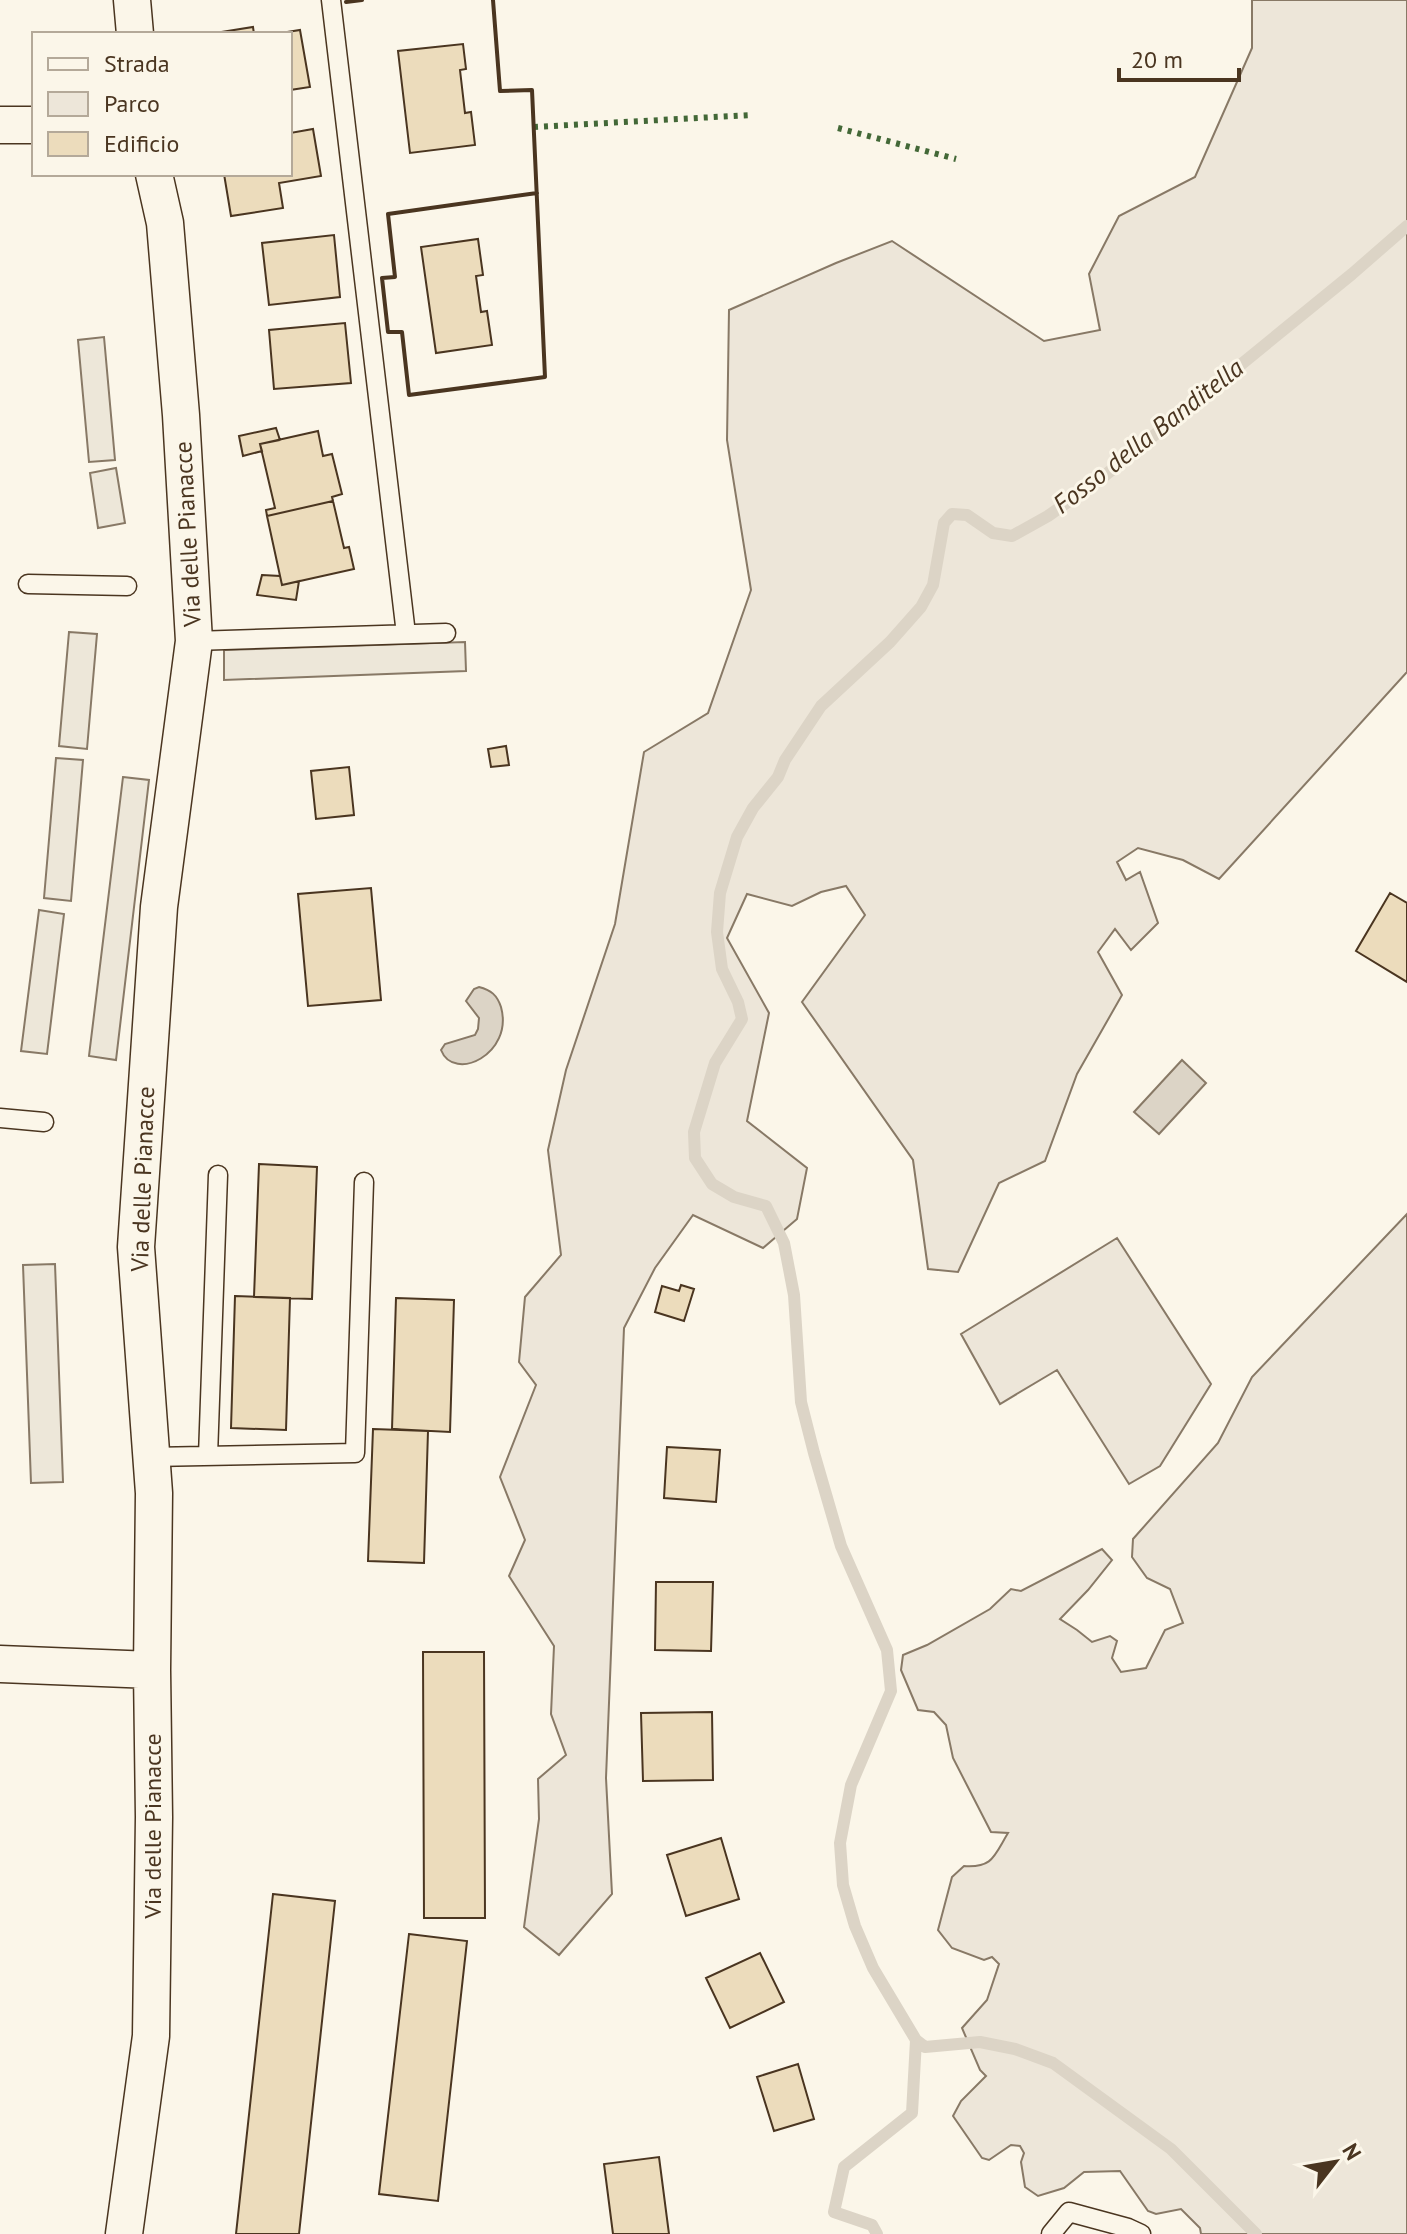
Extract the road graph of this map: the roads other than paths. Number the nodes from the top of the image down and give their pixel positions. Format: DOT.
graph roads {
  1 [pos="132,0"];
  2 [pos="331,0"];
  3 [pos="135,32"];
  4 [pos="0,125"];
  5 [pos="32,125"];
  6 [pos="154,176"];
  7 [pos="28,584"];
  8 [pos="127,586"];
  9 [pos="446,633"];
  10 [pos="406,634"];
  11 [pos="194,641"];
  12 [pos="0,1118"];
  13 [pos="44,1122"];
  14 [pos="218,1175"];
  15 [pos="364,1182"];
  16 [pos="208,1456"];
  17 [pos="151,1457"];
  18 [pos="0,1664"];
  19 [pos="152,1670"];
  20 [pos="124,2234"];
  21 [pos="1051,2234"];
  22 [pos="1141,2234"];
  1 -- 3 [label="street"];
  2 -- 10 [label="lane"];
  4 -- 5 [label="street"];
  6 -- 11 [label="street, Via delle Pianacce"];
  7 -- 8 [label="lane"];
  9 -- 10 [label="lane"];
  10 -- 11 [label="lane"];
  11 -- 17 [label="street, Via delle Pianacce"];
  12 -- 13 [label="lane"];
  14 -- 16 [label="lane"];
  15 -- 16 [label="lane"];
  16 -- 17 [label="lane"];
  17 -- 19 [label="street, Via delle Pianacce"];
  18 -- 19 [label="street"];
  19 -- 20 [label="street, Via delle Pianacce"];
  21 -- 22 [label="lane"];
}
